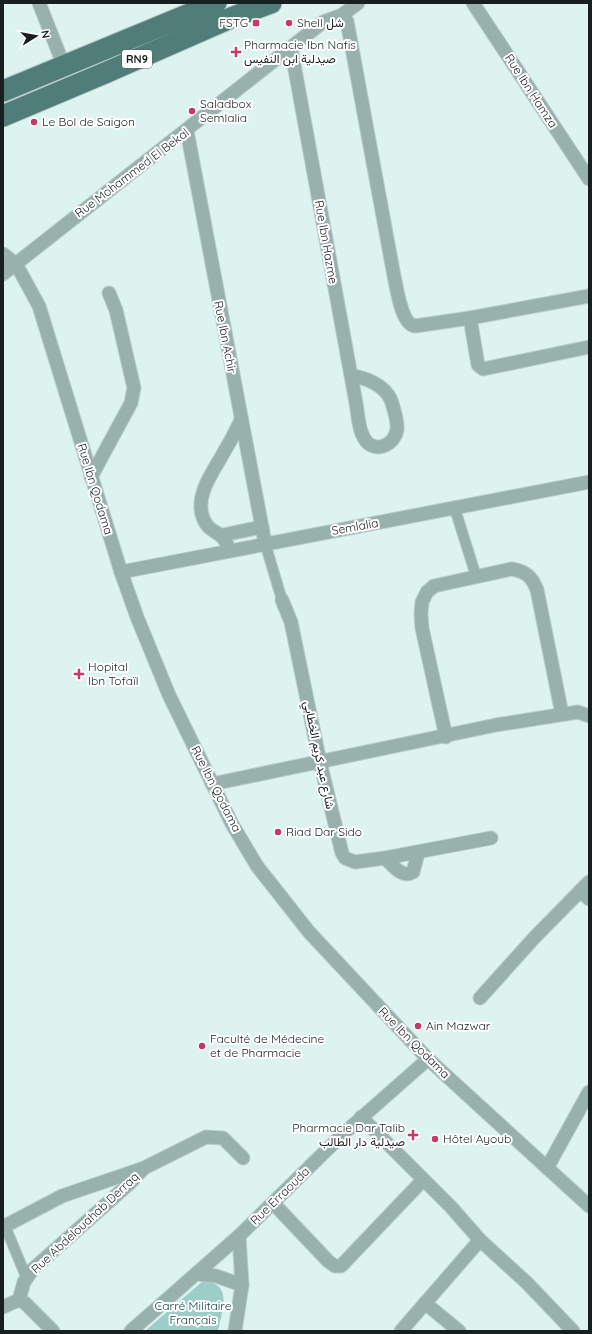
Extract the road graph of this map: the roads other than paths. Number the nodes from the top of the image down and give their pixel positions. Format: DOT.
graph roads {
  1 [pos="39,3"];
  2 [pos="216,3"];
  3 [pos="271,3"];
  4 [pos="358,3"];
  5 [pos="473,3"];
  6 [pos="342,15"];
  7 [pos="291,48"];
  8 [pos="64,66"];
  9 [pos="3,92"];
  10 [pos="3,116"];
  11 [pos="187,131"];
  12 [pos="589,178"];
  13 [pos="3,254"];
  14 [pos="16,264"];
  15 [pos="3,274"];
  16 [pos="109,293"];
  17 [pos="589,296"];
  18 [pos="470,318"];
  19 [pos="589,348"];
  20 [pos="351,376"];
  21 [pos="241,420"];
  22 [pos="91,477"];
  23 [pos="589,482"];
  24 [pos="455,509"];
  25 [pos="262,527"];
  26 [pos="223,536"];
  27 [pos="265,543"];
  28 [pos="229,550"];
  29 [pos="121,572"];
  30 [pos="476,576"];
  31 [pos="282,600"];
  32 [pos="562,714"];
  33 [pos="583,714"];
  34 [pos="446,737"];
  35 [pos="320,762"];
  36 [pos="212,784"];
  37 [pos="491,838"];
  38 [pos="418,853"];
  39 [pos="386,858"];
  40 [pos="586,891"];
  41 [pos="480,998"];
  42 [pos="428,1059"];
  43 [pos="589,1092"];
  44 [pos="361,1117"];
  45 [pos="243,1158"];
  46 [pos="144,1168"];
  47 [pos="547,1168"];
  48 [pos="423,1180"];
  49 [pos="273,1203"];
  50 [pos="589,1206"];
  51 [pos="4,1226"];
  52 [pos="238,1236"];
  53 [pos="480,1240"];
  54 [pos="196,1274"];
  55 [pos="26,1278"];
  56 [pos="242,1285"];
  57 [pos="19,1300"];
  58 [pos="425,1303"];
  59 [pos="3,1307"];
  60 [pos="53,1331"];
  61 [pos="131,1331"];
  62 [pos="235,1331"];
  63 [pos="401,1331"];
  64 [pos="459,1331"];
  65 [pos="573,1331"];
  1 -- 8 [label="street"];
  2 -- 8 [label="main road, RN9"];
  3 -- 10 [label="main road, RN9"];
  4 -- 6 [label="street, Rue Mohammed El Bekal"];
  5 -- 12 [label="street, Rue Ibn Hamza"];
  6 -- 7 [label="street, Rue Mohammed El Bekal"];
  6 -- 18 [label="street"];
  7 -- 11 [label="street, Rue Mohammed El Bekal"];
  7 -- 20 [label="street, Rue Ibn Hazme"];
  8 -- 9 [label="main road, RN9"];
  11 -- 14 [label="street, Rue Mohammed El Bekal"];
  11 -- 21 [label="street, Rue Ibn Achir"];
  13 -- 14 [label="street"];
  14 -- 15 [label="street, Rue Mohammed El Bekal"];
  14 -- 22 [label="street, Rue Ibn Qodama"];
  16 -- 22 [label="street"];
  17 -- 18 [label="street"];
  18 -- 19 [label="street"];
  20 -- 20 [label="street, Rue Ibn Hazme"];
  21 -- 25 [label="street, Rue Ibn Achir"];
  21 -- 26 [label="street"];
  22 -- 29 [label="street, Rue Ibn Qodama"];
  23 -- 24 [label="street, Semlalia"];
  24 -- 27 [label="street, Semlalia"];
  24 -- 30 [label="street"];
  25 -- 26 [label="street"];
  25 -- 27 [label="street, Rue Ibn Achir"];
  26 -- 28 [label="street"];
  27 -- 28 [label="street, Semlalia"];
  27 -- 31 [label="street"];
  28 -- 29 [label="street, Semlalia"];
  29 -- 36 [label="street, Rue Ibn Qodama"];
  30 -- 32 [label="street"];
  30 -- 34 [label="street"];
  31 -- 35 [label="street, شارع عبد كريم الخطابي"];
  32 -- 33 [label="street"];
  32 -- 34 [label="street"];
  34 -- 35 [label="street"];
  35 -- 36 [label="street"];
  35 -- 39 [label="street, شارع عبد كريم الخطابي"];
  36 -- 42 [label="street, Rue Ibn Qodama"];
  37 -- 38 [label="street, شارع عبد كريم الخطابي"];
  38 -- 39 [label="street, شارع عبد كريم الخطابي"];
  38 -- 39 [label="street"];
  40 -- 41 [label="street"];
  42 -- 44 [label="street, Rue Erraouda"];
  42 -- 47 [label="street, Rue Ibn Qodama"];
  43 -- 47 [label="street"];
  44 -- 48 [label="street"];
  44 -- 49 [label="street, Rue Erraouda"];
  45 -- 46 [label="street"];
  46 -- 51 [label="street"];
  46 -- 55 [label="street, Rue Abdelouahab Derraq"];
  47 -- 50 [label="street, Rue Ibn Qodama"];
  48 -- 49 [label="street"];
  48 -- 53 [label="street"];
  49 -- 52 [label="street, Rue Erraouda"];
  51 -- 55 [label="street"];
  52 -- 54 [label="street, Rue Erraouda"];
  52 -- 56 [label="street"];
  53 -- 58 [label="street"];
  53 -- 65 [label="street"];
  54 -- 56 [label="street"];
  54 -- 61 [label="street, Rue Erraouda"];
  55 -- 57 [label="street, Rue Abdelouahab Derraq"];
  56 -- 62 [label="street"];
  57 -- 59 [label="street"];
  57 -- 60 [label="street"];
  58 -- 63 [label="street"];
  58 -- 64 [label="street"];
}
